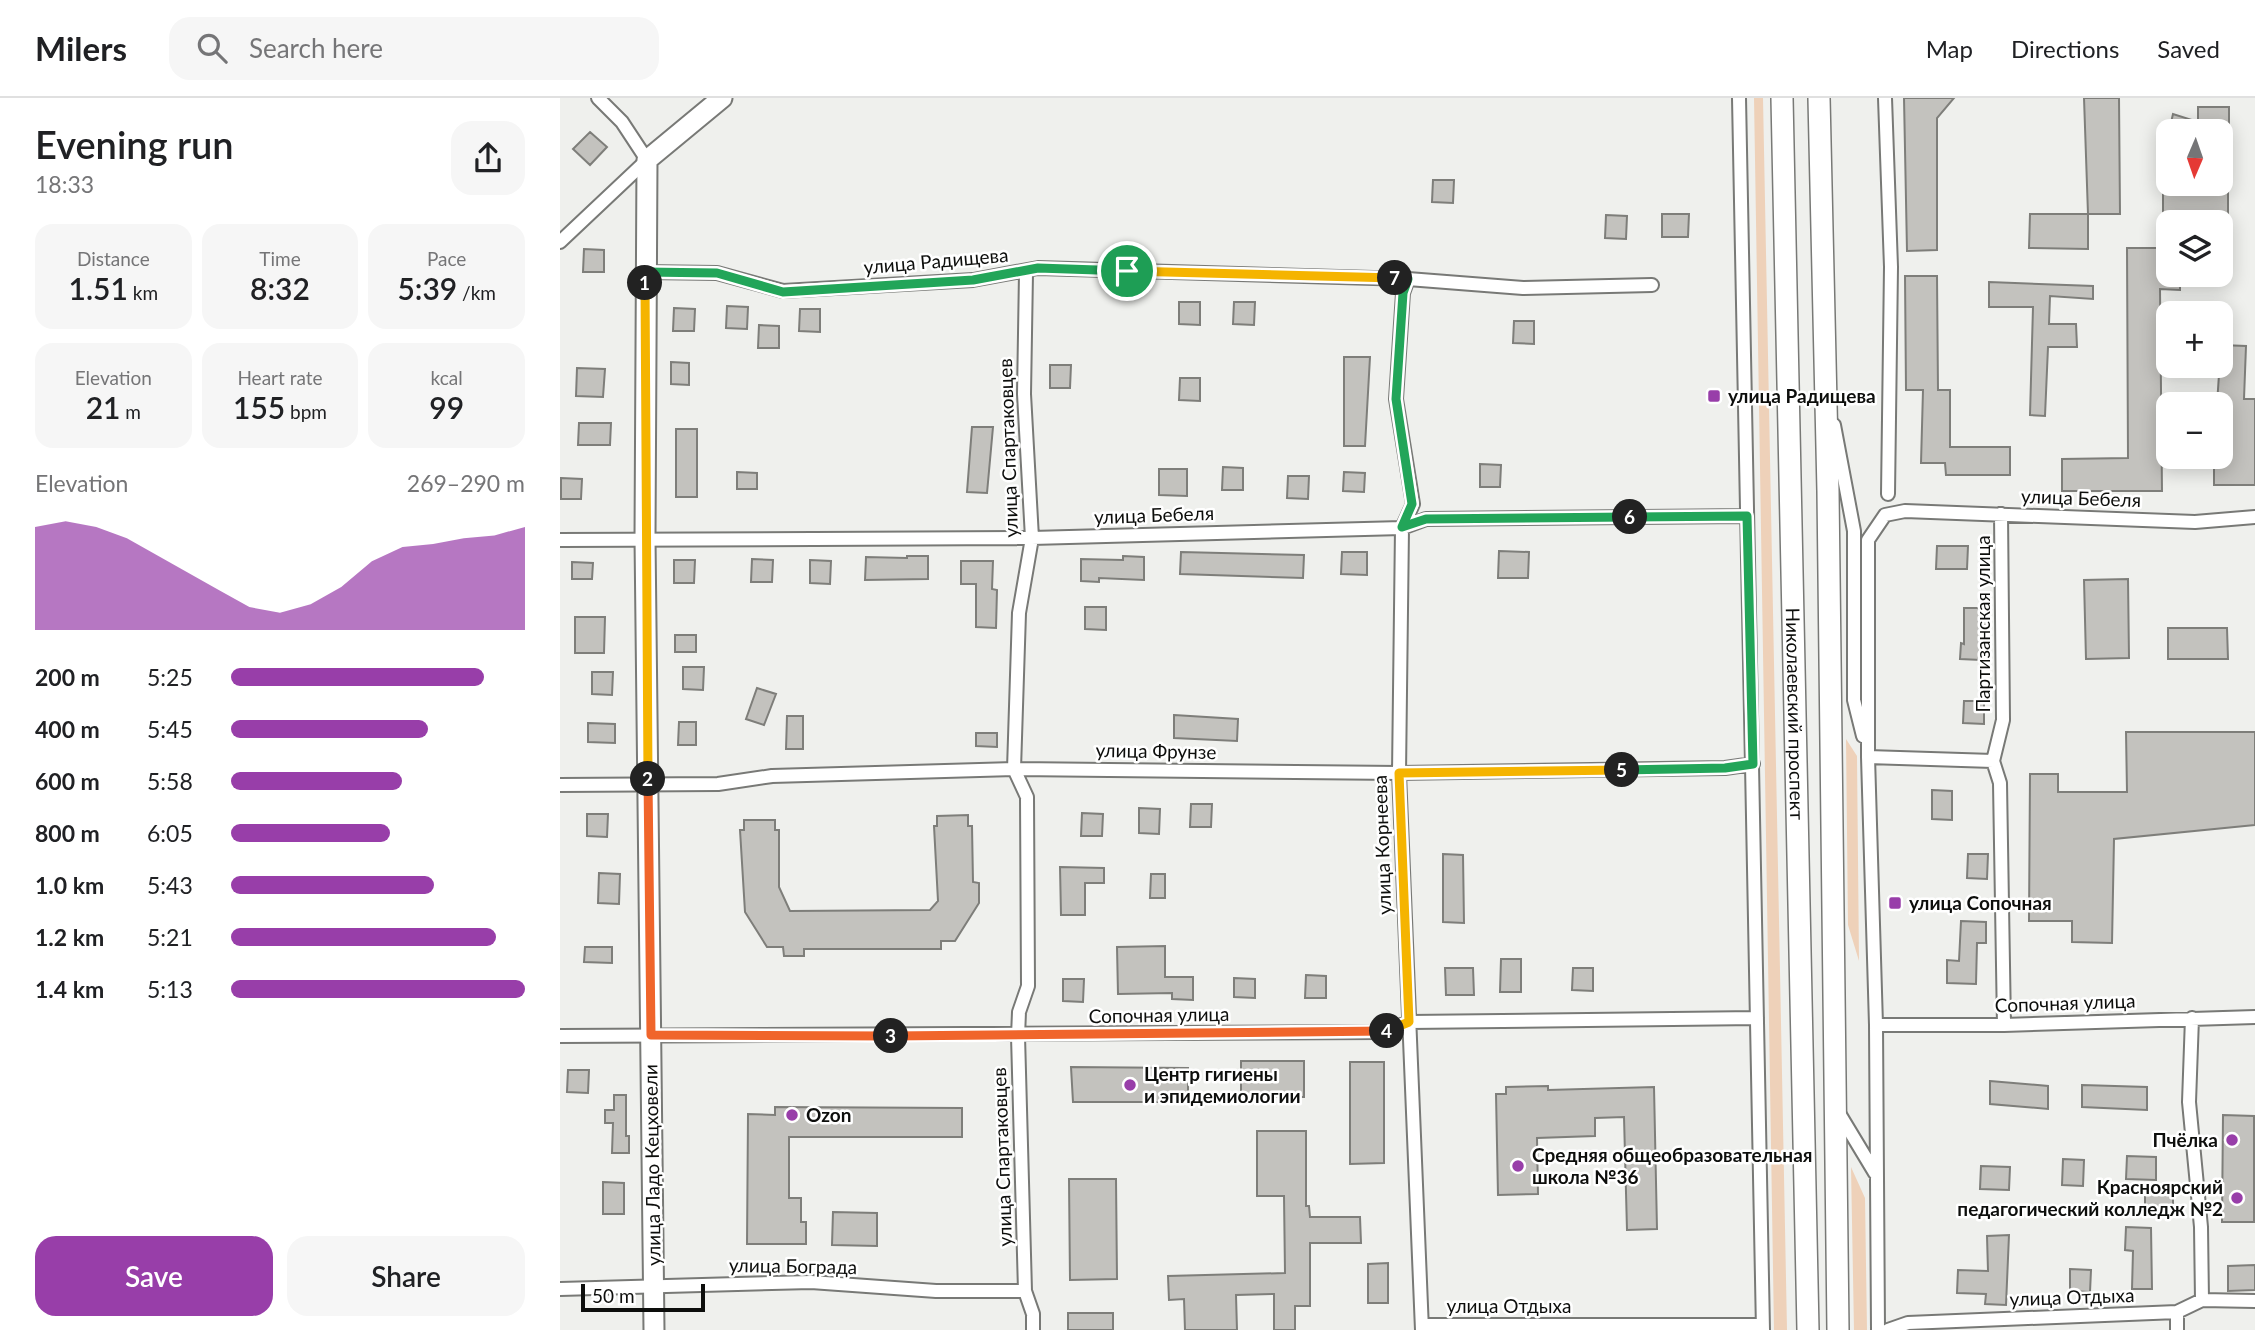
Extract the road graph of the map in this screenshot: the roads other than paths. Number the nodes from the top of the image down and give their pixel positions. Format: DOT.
graph roads {
  1 [pos="598,98"];
  2 [pos="722,98"];
  3 [pos="1739,98"];
  4 [pos="1782,98"];
  5 [pos="1819,98"];
  6 [pos="1885,98"];
  7 [pos="647,160"];
  8 [pos="560,242"];
  9 [pos="645,272"];
  10 [pos="1026,273"];
  11 [pos="1408,279"];
  12 [pos="1652,285"];
  13 [pos="1824,367"];
  14 [pos="1888,494"];
  15 [pos="2001,514"];
  16 [pos="1747,516"];
  17 [pos="2255,517"];
  18 [pos="1402,527"];
  19 [pos="645,538"];
  20 [pos="1032,538"];
  21 [pos="560,540"];
  22 [pos="1868,757"];
  23 [pos="1993,761"];
  24 [pos="1753,764"];
  25 [pos="1014,769"];
  26 [pos="1399,773"];
  27 [pos="648,783"];
  28 [pos="560,785"];
  29 [pos="2255,1017"];
  30 [pos="1757,1018"];
  31 [pos="2192,1018"];
  32 [pos="1409,1022"];
  33 [pos="1876,1025"];
  34 [pos="2004,1025"];
  35 [pos="651,1035"];
  36 [pos="560,1036"];
  37 [pos="1018,1036"];
  38 [pos="1833,1104"];
  39 [pos="1875,1173"];
  40 [pos="654,1287"];
  41 [pos="560,1289"];
  42 [pos="1025,1291"];
  43 [pos="2202,1300"];
  44 [pos="2255,1301"];
  45 [pos="2177,1312"];
  46 [pos="1763,1327"];
  47 [pos="1422,1328"];
  48 [pos="654,1330"];
  49 [pos="1033,1330"];
  50 [pos="1808,1330"];
  51 [pos="1838,1330"];
  52 [pos="1878,1330"];
  53 [pos="1888,1330"];
  54 [pos="2176,1330"];
  1 -- 7 [label="street"];
  2 -- 7 [label="main road"];
  3 -- 16 [label="street"];
  4 -- 50 [label="main road, Николаевский проспект"];
  5 -- 13 [label="main road, Николаевский проспект"];
  6 -- 14 [label="street"];
  7 -- 8 [label="street"];
  7 -- 9 [label="main road, улица Ладо Кецховели"];
  9 -- 10 [label="street, улица Радищева"];
  9 -- 19 [label="main road, улица Ладо Кецховели"];
  10 -- 11 [label="street, улица Радищева"];
  10 -- 20 [label="street, улица Спартаковцев"];
  11 -- 12 [label="street, улица Радищева"];
  11 -- 18 [label="street, улица Корнеева"];
  13 -- 22 [label="street"];
  13 -- 38 [label="main road, Николаевский проспект"];
  15 -- 17 [label="street, улица Бебеля"];
  15 -- 22 [label="street, улица Бебеля"];
  15 -- 23 [label="street, Партизанская улица"];
  16 -- 18 [label="street, улица Бебеля"];
  16 -- 24 [label="street"];
  18 -- 20 [label="street, улица Бебеля"];
  18 -- 26 [label="street, улица Корнеева"];
  19 -- 20 [label="street, улица Бебеля"];
  19 -- 21 [label="street, улица Бебеля"];
  19 -- 27 [label="main road, улица Ладо Кецховели"];
  20 -- 25 [label="street, улица Спартаковцев"];
  22 -- 23 [label="street"];
  22 -- 33 [label="street"];
  23 -- 34 [label="street, Партизанская улица"];
  24 -- 26 [label="street, улица Фрунзе"];
  24 -- 30 [label="street"];
  25 -- 26 [label="street, улица Фрунзе"];
  25 -- 27 [label="street, улица Фрунзе"];
  25 -- 37 [label="street, улица Спартаковцев"];
  26 -- 32 [label="street, улица Корнеева"];
  27 -- 28 [label="street, улица Фрунзе"];
  27 -- 35 [label="main road, улица Ладо Кецховели"];
  29 -- 31 [label="street, Сопочная улица"];
  30 -- 32 [label="street, Сопочная улица"];
  30 -- 46 [label="street"];
  31 -- 34 [label="street, Сопочная улица"];
  31 -- 43 [label="street"];
  32 -- 37 [label="street, Сопочная улица"];
  32 -- 47 [label="street, улица Корнеева"];
  33 -- 34 [label="street, Сопочная улица"];
  33 -- 39 [label="street"];
  35 -- 36 [label="street, Сопочная улица"];
  35 -- 37 [label="street, Сопочная улица"];
  35 -- 40 [label="main road, улица Ладо Кецховели"];
  37 -- 42 [label="street, улица Спартаковцев"];
  38 -- 39 [label="street"];
  38 -- 51 [label="main road, Николаевский проспект"];
  39 -- 52 [label="street"];
  40 -- 41 [label="street, улица Бограда"];
  40 -- 42 [label="street, улица Бограда"];
  40 -- 48 [label="main road, улица Ладо Кецховели"];
  42 -- 49 [label="street, улица Спартаковцев"];
  43 -- 44 [label="street"];
  43 -- 45 [label="street"];
  45 -- 53 [label="street, улица Отдыха"];
  45 -- 54 [label="street"];
  46 -- 47 [label="street, улица Отдыха"];
}
